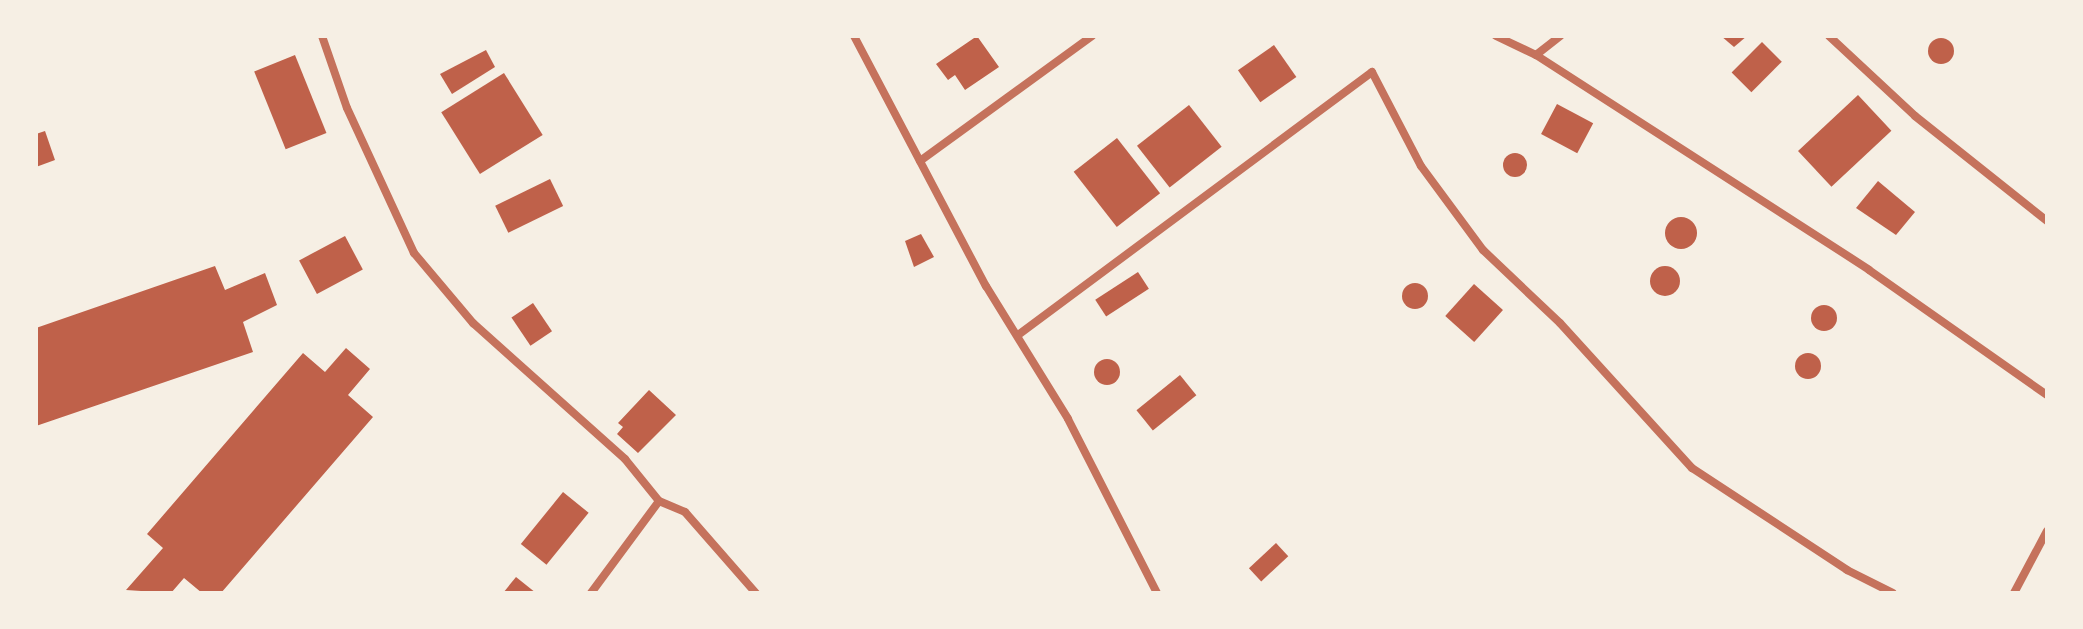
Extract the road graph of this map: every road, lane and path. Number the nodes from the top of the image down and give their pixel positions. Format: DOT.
graph roads {
  1 [pos="322,36"];
  2 [pos="854,36"];
  3 [pos="1092,36"];
  4 [pos="1496,36"];
  5 [pos="1560,36"];
  6 [pos="1829,36"];
  7 [pos="1536,55"];
  8 [pos="920,161"];
  9 [pos="2047,221"];
  10 [pos="1018,335"];
  11 [pos="2047,395"];
  12 [pos="659,501"];
  13 [pos="2047,531"];
  14 [pos="591,593"];
  15 [pos="756,593"];
  16 [pos="1157,593"];
  17 [pos="1893,593"];
  18 [pos="2014,593"];
  1 -- 12 [label="street"];
  2 -- 8 [label="street"];
  3 -- 8 [label="street"];
  4 -- 7 [label="street"];
  5 -- 7 [label="street"];
  6 -- 9 [label="street"];
  7 -- 11 [label="street"];
  8 -- 10 [label="street"];
  10 -- 16 [label="street"];
  10 -- 17 [label="street"];
  12 -- 14 [label="street"];
  12 -- 15 [label="street"];
  13 -- 18 [label="street"];
}
